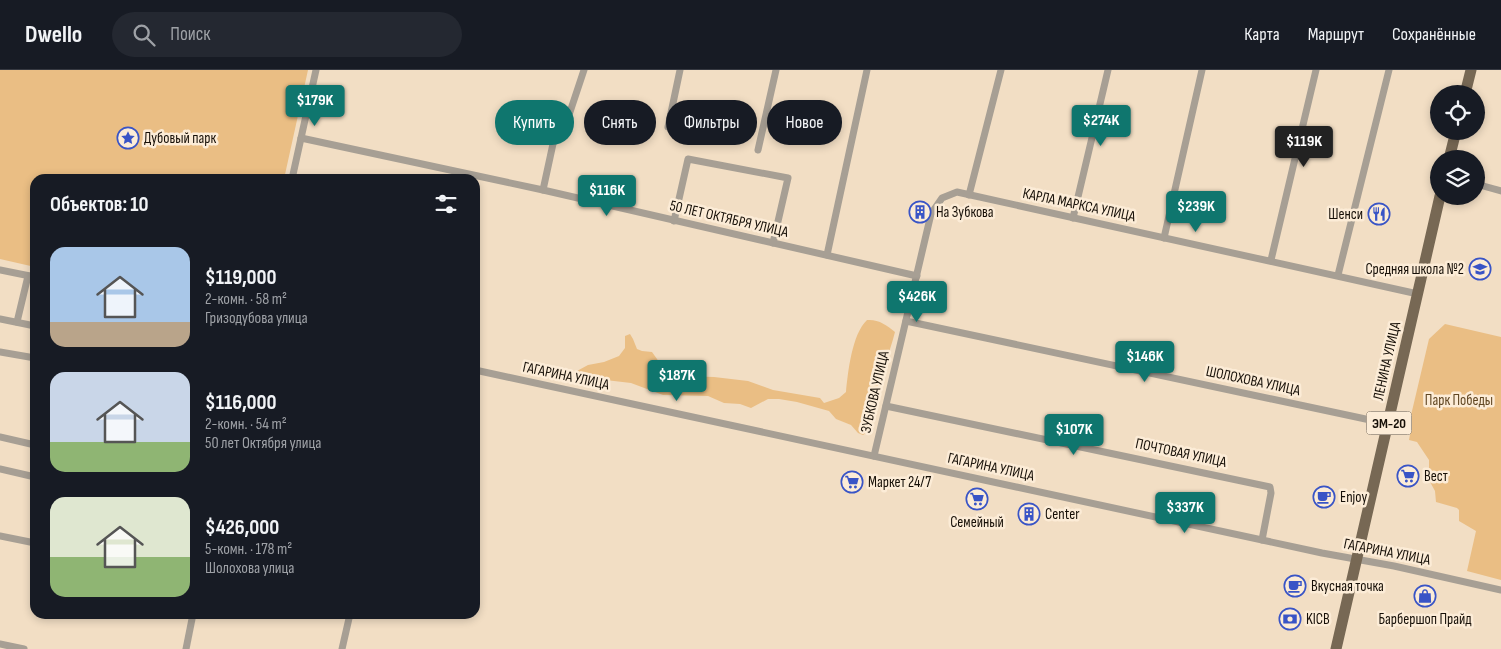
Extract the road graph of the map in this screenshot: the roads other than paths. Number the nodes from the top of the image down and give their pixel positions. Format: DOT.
graph roads {
  1 [pos="316,70"];
  2 [pos="584,70"];
  3 [pos="680,70"];
  4 [pos="776,70"];
  5 [pos="867,70"];
  6 [pos="1001,70"];
  7 [pos="1108,70"];
  8 [pos="1202,70"];
  9 [pos="1316,70"];
  10 [pos="1389,70"];
  11 [pos="1471,70"];
  12 [pos="1467,85"];
  13 [pos="674,100"];
  14 [pos="301,138"];
  15 [pos="758,150"];
  16 [pos="293,174"];
  17 [pos="469,174"];
  18 [pos="480,176"];
  19 [pos="1485,187"];
  20 [pos="543,190"];
  21 [pos="1501,191"];
  22 [pos="969,195"];
  23 [pos="1438,205"];
  24 [pos="1073,218"];
  25 [pos="674,221"];
  26 [pos="1164,238"];
  27 [pos="773,243"];
  28 [pos="827,256"];
  29 [pos="1271,260"];
  30 [pos="0,270"];
  31 [pos="30,276"];
  32 [pos="917,276"];
  33 [pos="1338,276"];
  34 [pos="30,282"];
  35 [pos="1418,294"];
  36 [pos="0,319"];
  37 [pos="906,321"];
  38 [pos="17,322"];
  39 [pos="30,325"];
  40 [pos="0,352"];
  41 [pos="30,357"];
  42 [pos="480,371"];
  43 [pos="886,406"];
  44 [pos="1388,424"];
  45 [pos="0,437"];
  46 [pos="30,443"];
  47 [pos="874,456"];
  48 [pos="0,469"];
  49 [pos="30,476"];
  50 [pos="0,536"];
  51 [pos="1262,540"];
  52 [pos="30,542"];
  53 [pos="1357,560"];
  54 [pos="1501,590"];
  55 [pos="193,619"];
  56 [pos="349,619"];
  57 [pos="0,644"];
  58 [pos="24,649"];
  59 [pos="186,649"];
  60 [pos="342,649"];
  61 [pos="1336,649"];
  1 -- 14 [label="street"];
  2 -- 20 [label="street"];
  3 -- 13 [label="street"];
  4 -- 15 [label="street"];
  5 -- 28 [label="street"];
  6 -- 22 [label="street"];
  7 -- 24 [label="street"];
  8 -- 26 [label="street"];
  9 -- 29 [label="street"];
  10 -- 33 [label="street"];
  11 -- 12 [label="main road"];
  14 -- 16 [label="street"];
  14 -- 17 [label="street, 50 ЛЕТ ОКТЯБРЯ УЛИЦА"];
  18 -- 20 [label="street, 50 ЛЕТ ОКТЯБРЯ УЛИЦА"];
  19 -- 21 [label="street"];
  20 -- 25 [label="street, 50 ЛЕТ ОКТЯБРЯ УЛИЦА"];
  22 -- 24 [label="street, КАРЛА МАРКСА УЛИЦА"];
  22 -- 32 [label="street, ЗУБКОВА УЛИЦА"];
  23 -- 35 [label="main road, ЛЕНИНА УЛИЦА / ЭМ-20"];
  24 -- 26 [label="street, КАРЛА МАРКСА УЛИЦА"];
  25 -- 27 [label="street, 50 ЛЕТ ОКТЯБРЯ УЛИЦА"];
  25 -- 27 [label="street"];
  26 -- 29 [label="street, КАРЛА МАРКСА УЛИЦА"];
  27 -- 28 [label="street, 50 ЛЕТ ОКТЯБРЯ УЛИЦА"];
  28 -- 32 [label="street, 50 ЛЕТ ОКТЯБРЯ УЛИЦА"];
  29 -- 33 [label="street, КАРЛА МАРКСА УЛИЦА"];
  30 -- 31 [label="street"];
  32 -- 37 [label="street, ЗУБКОВА УЛИЦА"];
  33 -- 35 [label="street, КАРЛА МАРКСА УЛИЦА"];
  34 -- 38 [label="street"];
  35 -- 44 [label="main road, ЛЕНИНА УЛИЦА / ЭМ-20"];
  36 -- 38 [label="street"];
  37 -- 43 [label="street, ЗУБКОВА УЛИЦА"];
  37 -- 44 [label="street, ШОЛОХОВА УЛИЦА"];
  38 -- 39 [label="street"];
  40 -- 41 [label="street"];
  42 -- 47 [label="street, ГАГАРИНА УЛИЦА"];
  43 -- 47 [label="street, ЗУБКОВА УЛИЦА"];
  43 -- 51 [label="street, ПОЧТОВАЯ УЛИЦА"];
  44 -- 53 [label="main road, ЛЕНИНА УЛИЦА / ЭМ-20"];
  45 -- 46 [label="street"];
  47 -- 51 [label="street, ГАГАРИНА УЛИЦА"];
  48 -- 49 [label="street"];
  50 -- 52 [label="street"];
  51 -- 53 [label="street, ГАГАРИНА УЛИЦА"];
  53 -- 54 [label="street, ГАГАРИНА УЛИЦА"];
  53 -- 61 [label="main road, ЛЕНИНА УЛИЦА / ЭМ-20"];
  55 -- 59 [label="street"];
  56 -- 60 [label="street"];
  57 -- 58 [label="street"];
}
